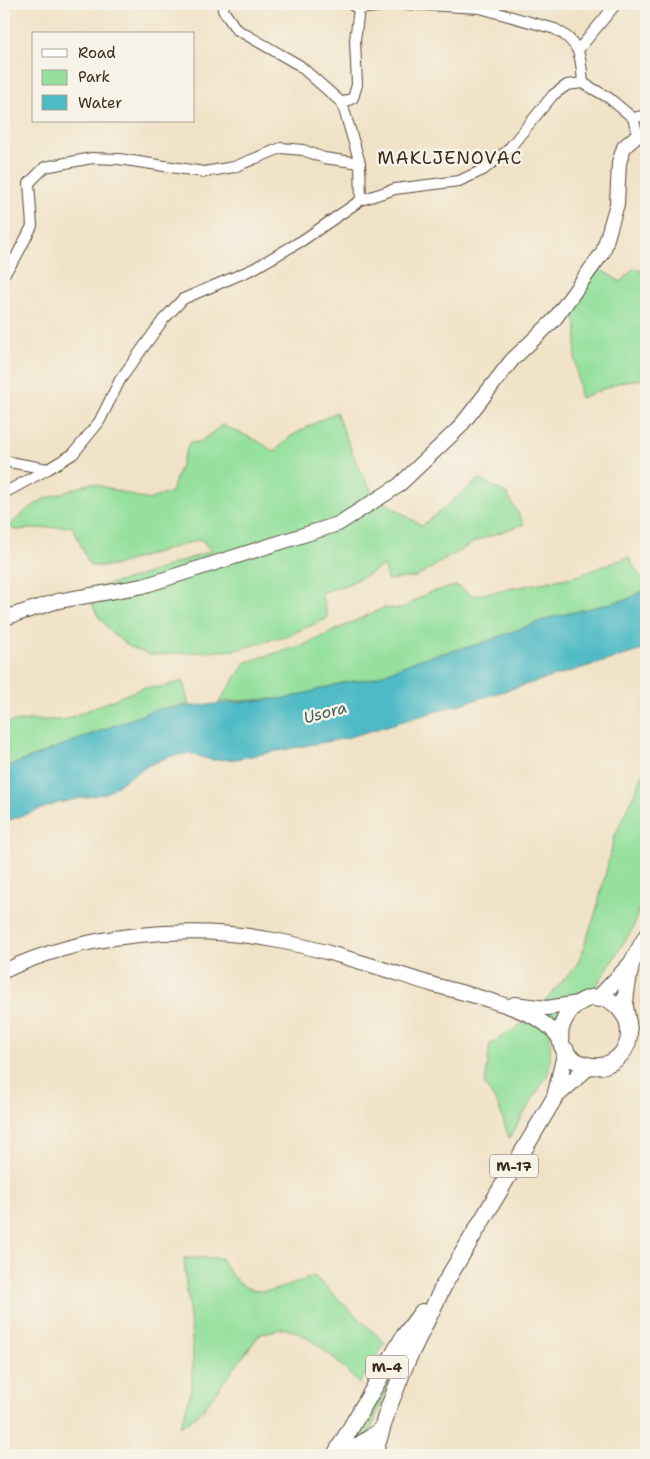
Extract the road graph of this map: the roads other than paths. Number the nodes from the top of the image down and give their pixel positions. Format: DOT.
graph roads {
  1 [pos="224,4"];
  2 [pos="399,4"];
  3 [pos="407,4"];
  4 [pos="616,4"];
  5 [pos="355,6"];
  6 [pos="579,49"];
  7 [pos="583,83"];
  8 [pos="342,103"];
  9 [pos="646,115"];
  10 [pos="633,118"];
  11 [pos="642,136"];
  12 [pos="360,163"];
  13 [pos="361,200"];
  14 [pos="4,274"];
  15 [pos="4,461"];
  16 [pos="48,469"];
  17 [pos="4,494"];
  18 [pos="4,618"];
  19 [pos="646,937"];
  20 [pos="631,964"];
  21 [pos="4,971"];
  22 [pos="598,998"];
  23 [pos="498,1003"];
  24 [pos="578,1003"];
  25 [pos="628,1022"];
  26 [pos="564,1047"];
  27 [pos="589,1066"];
  28 [pos="555,1097"];
  29 [pos="445,1283"];
  30 [pos="381,1430"];
  31 [pos="335,1455"];
  32 [pos="345,1455"];
  33 [pos="374,1455"];
  1 -- 8 [label="street"];
  2 -- 5 [label="street"];
  3 -- 6 [label="street"];
  4 -- 6 [label="street"];
  5 -- 8 [label="street"];
  6 -- 7 [label="street"];
  7 -- 10 [label="street"];
  7 -- 13 [label="street"];
  8 -- 12 [label="street"];
  9 -- 10 [label="street"];
  10 -- 11 [label="street"];
  11 -- 18 [label="street"];
  12 -- 13 [label="street"];
  12 -- 14 [label="street"];
  13 -- 16 [label="street"];
  15 -- 16 [label="street"];
  16 -- 17 [label="street"];
  19 -- 20 [label="main road"];
  20 -- 22 [label="main road"];
  20 -- 25 [label="main road, M-17"];
  21 -- 23 [label="street"];
  22 -- 24 [label="main road"];
  22 -- 25 [label="main road"];
  23 -- 24 [label="street"];
  23 -- 26 [label="street"];
  24 -- 26 [label="main road, M-17"];
  25 -- 27 [label="main road, M-17"];
  26 -- 27 [label="main road"];
  26 -- 28 [label="main road, M-17"];
  27 -- 28 [label="main road, M-17"];
  28 -- 29 [label="main road, M-17"];
  29 -- 30 [label="main road, M-17"];
  29 -- 31 [label="main road, M-4"];
  30 -- 32 [label="main road"];
  30 -- 33 [label="main road, M-17"];
}
